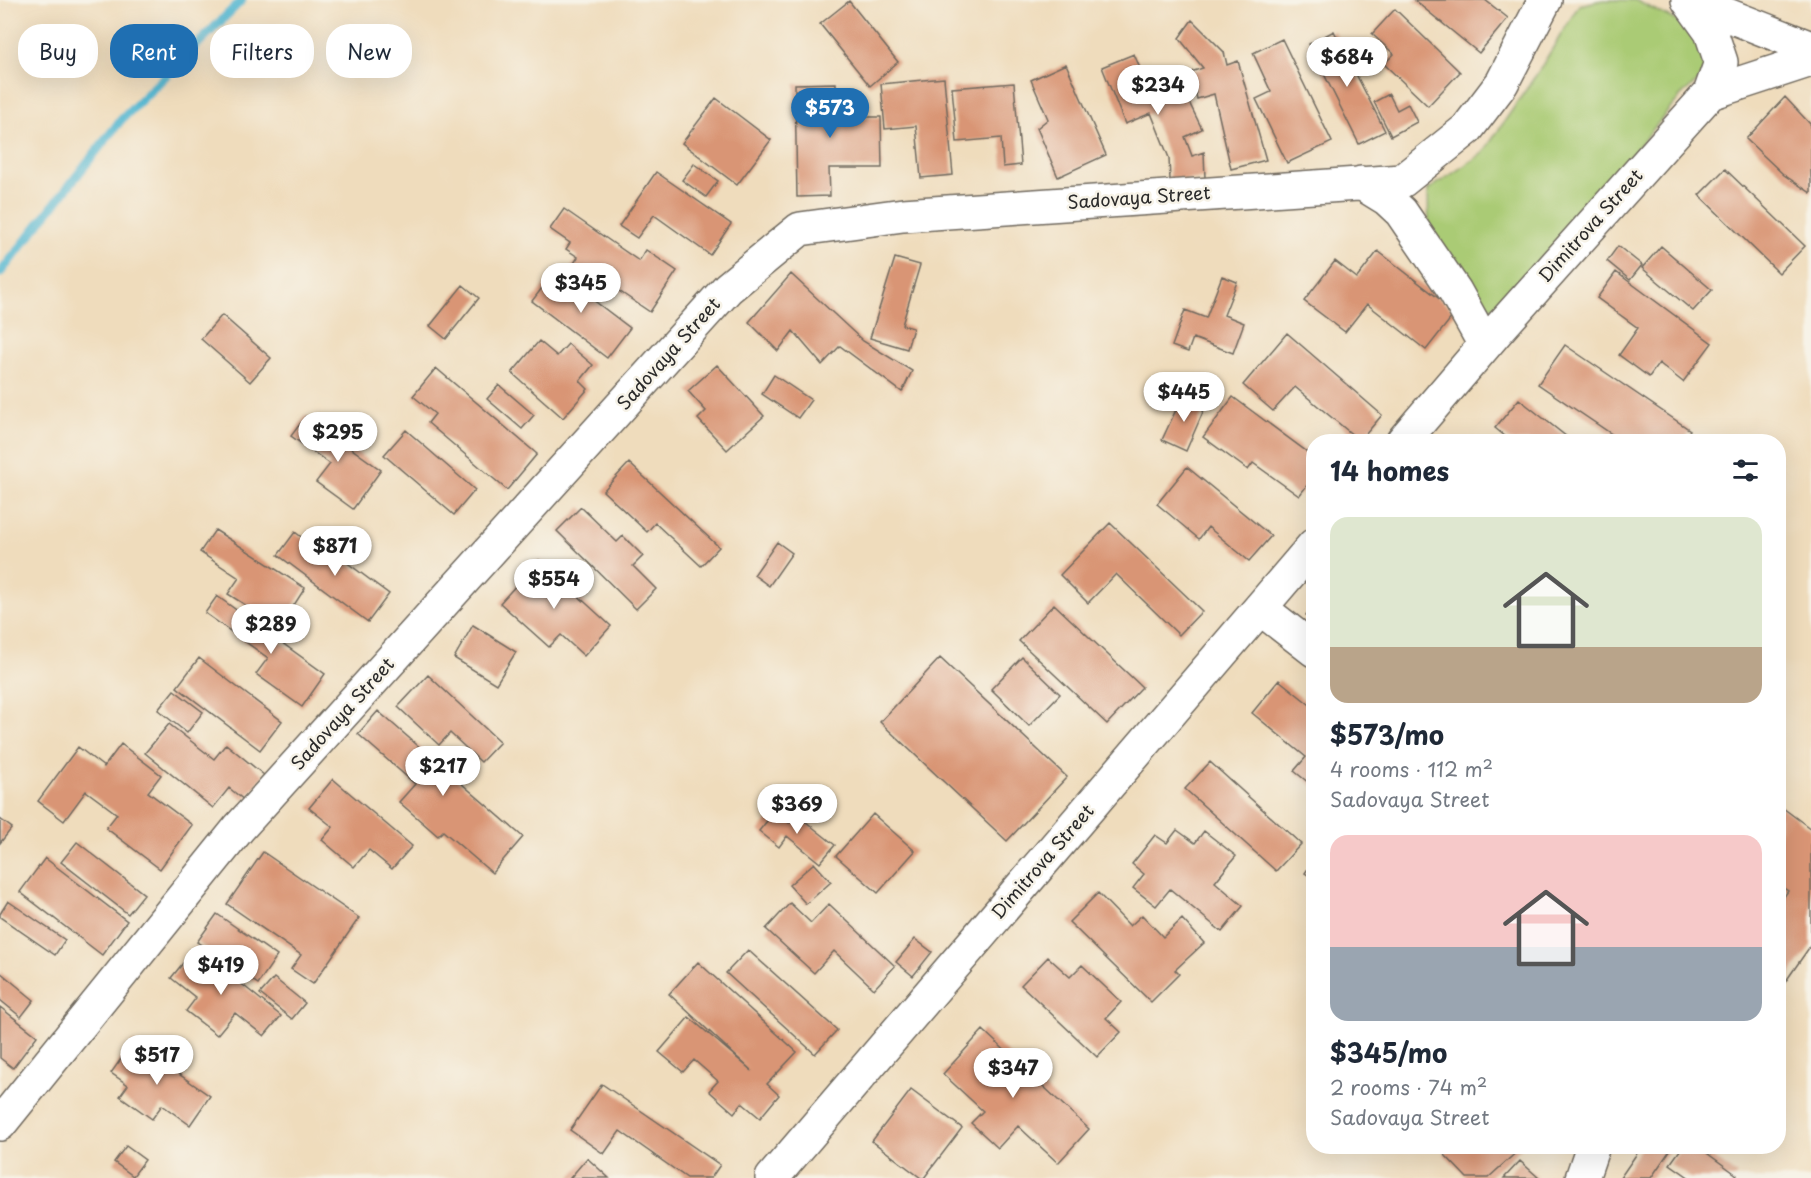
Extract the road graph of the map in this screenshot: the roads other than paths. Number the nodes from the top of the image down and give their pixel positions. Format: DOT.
graph roads {
  1 [pos="1545,0"];
  2 [pos="1689,0"];
  3 [pos="1811,48"];
  4 [pos="1811,60"];
  5 [pos="1710,93"];
  6 [pos="1361,183"];
  7 [pos="1485,345"];
  8 [pos="1409,434"];
  9 [pos="1306,554"];
  10 [pos="1260,609"];
  11 [pos="1306,644"];
  12 [pos="0,1124"];
  13 [pos="1590,1154"];
  14 [pos="772,1178"];
  15 [pos="1582,1178"];
  1 -- 6 [label="street, Sadovaya Street"];
  2 -- 3 [label="street"];
  2 -- 5 [label="street"];
  4 -- 5 [label="street"];
  5 -- 7 [label="street, Dimitrova Street"];
  6 -- 7 [label="street"];
  6 -- 12 [label="street, Sadovaya Street"];
  7 -- 8 [label="street, Dimitrova Street"];
  9 -- 10 [label="street, Dimitrova Street"];
  10 -- 11 [label="street"];
  10 -- 14 [label="street, Dimitrova Street"];
  13 -- 15 [label="street"];
}
